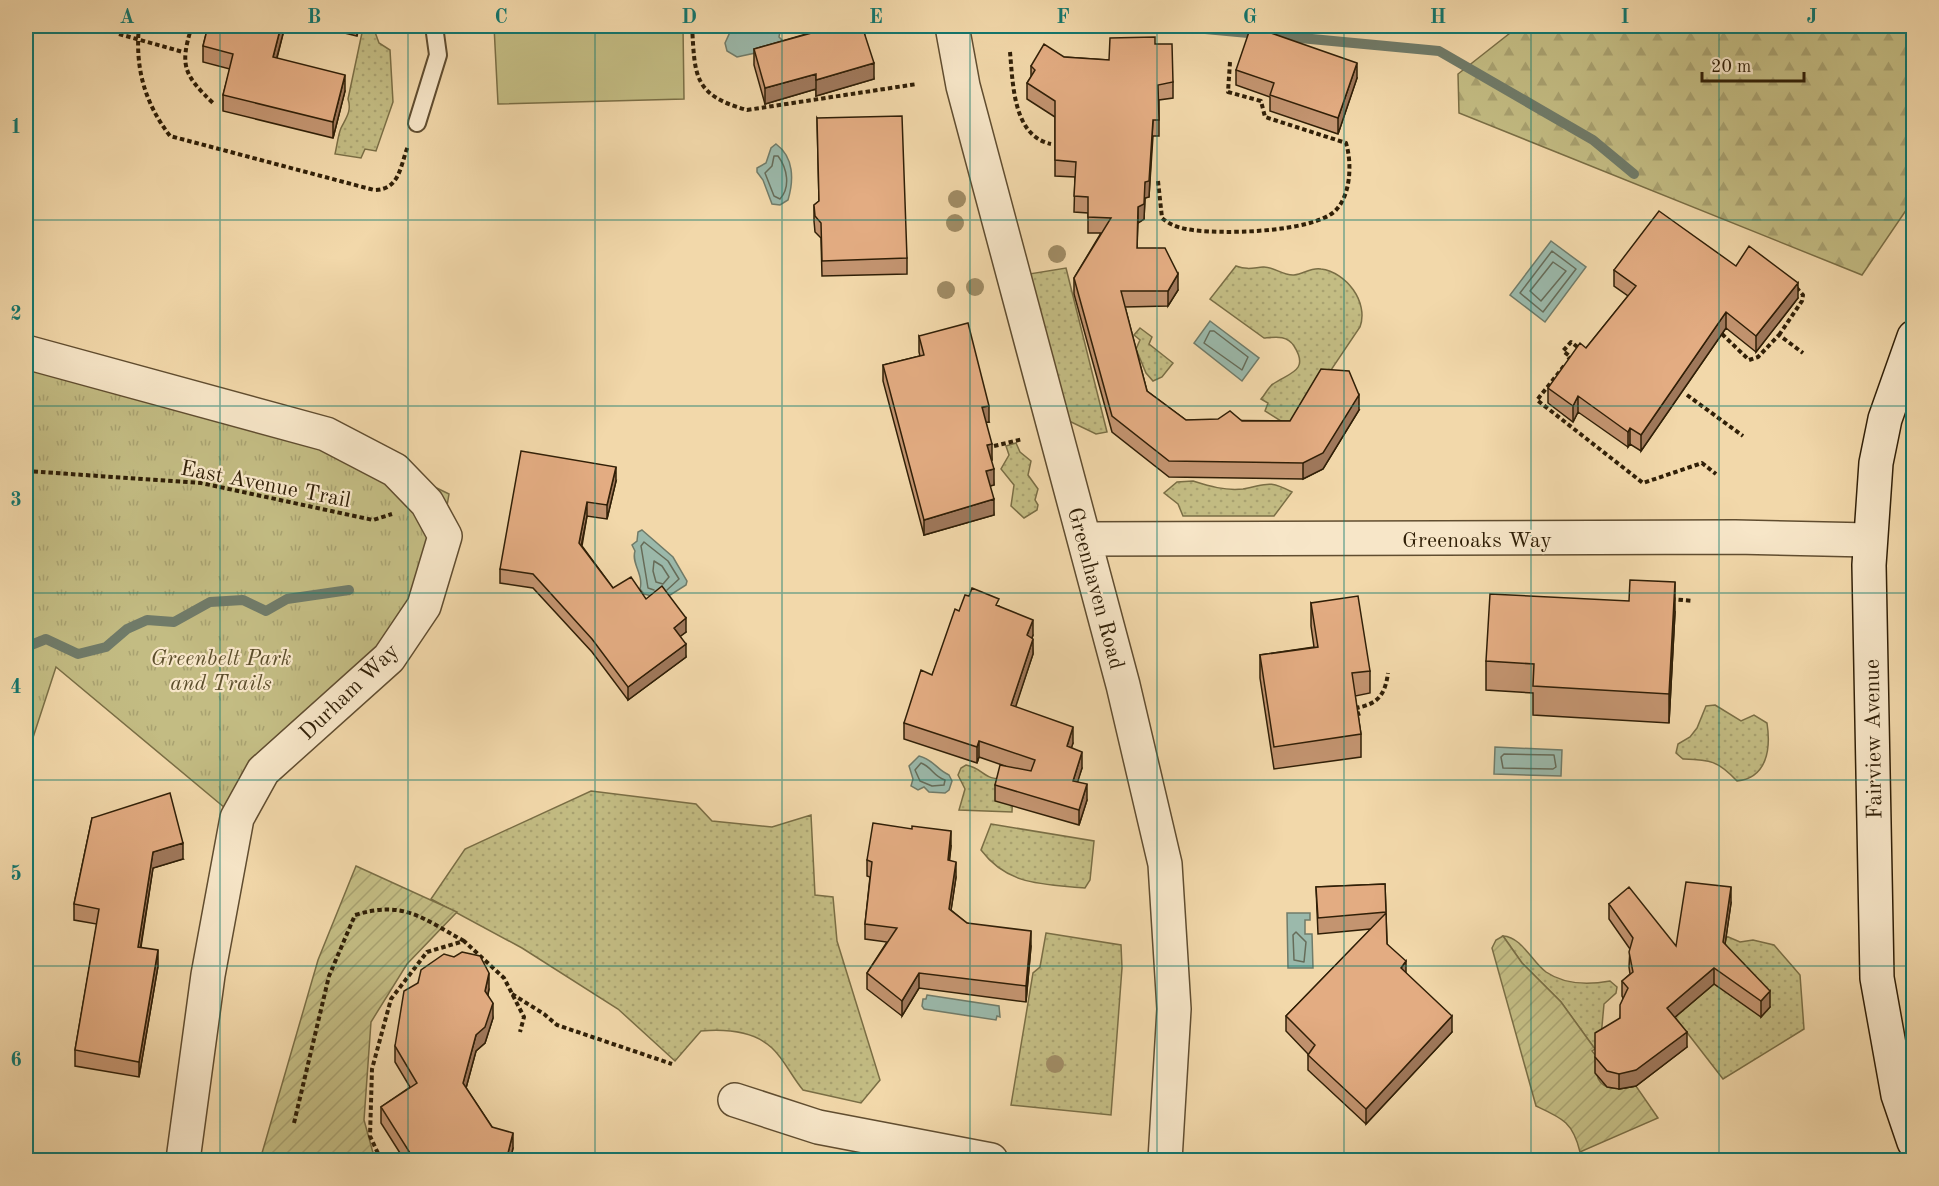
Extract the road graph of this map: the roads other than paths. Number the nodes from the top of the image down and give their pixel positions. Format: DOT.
graph roads {
  1 [pos="434,26"];
  2 [pos="952,26"];
  3 [pos="417,123"];
  4 [pos="1914,337"];
  5 [pos="26,352"];
  6 [pos="1084,539"];
  7 [pos="1869,540"];
  8 [pos="735,1100"];
  9 [pos="1914,1142"];
  10 [pos="183,1161"];
  11 [pos="991,1161"];
  12 [pos="1165,1161"];
  1 -- 3 [label="lane"];
  2 -- 6 [label="street, Greenhaven Road"];
  4 -- 7 [label="street, Fairview Avenue"];
  5 -- 10 [label="street, Durham Way"];
  6 -- 7 [label="street, Greenoaks Way"];
  6 -- 12 [label="street, Greenhaven Road"];
  7 -- 9 [label="street, Fairview Avenue"];
  8 -- 11 [label="street"];
}
